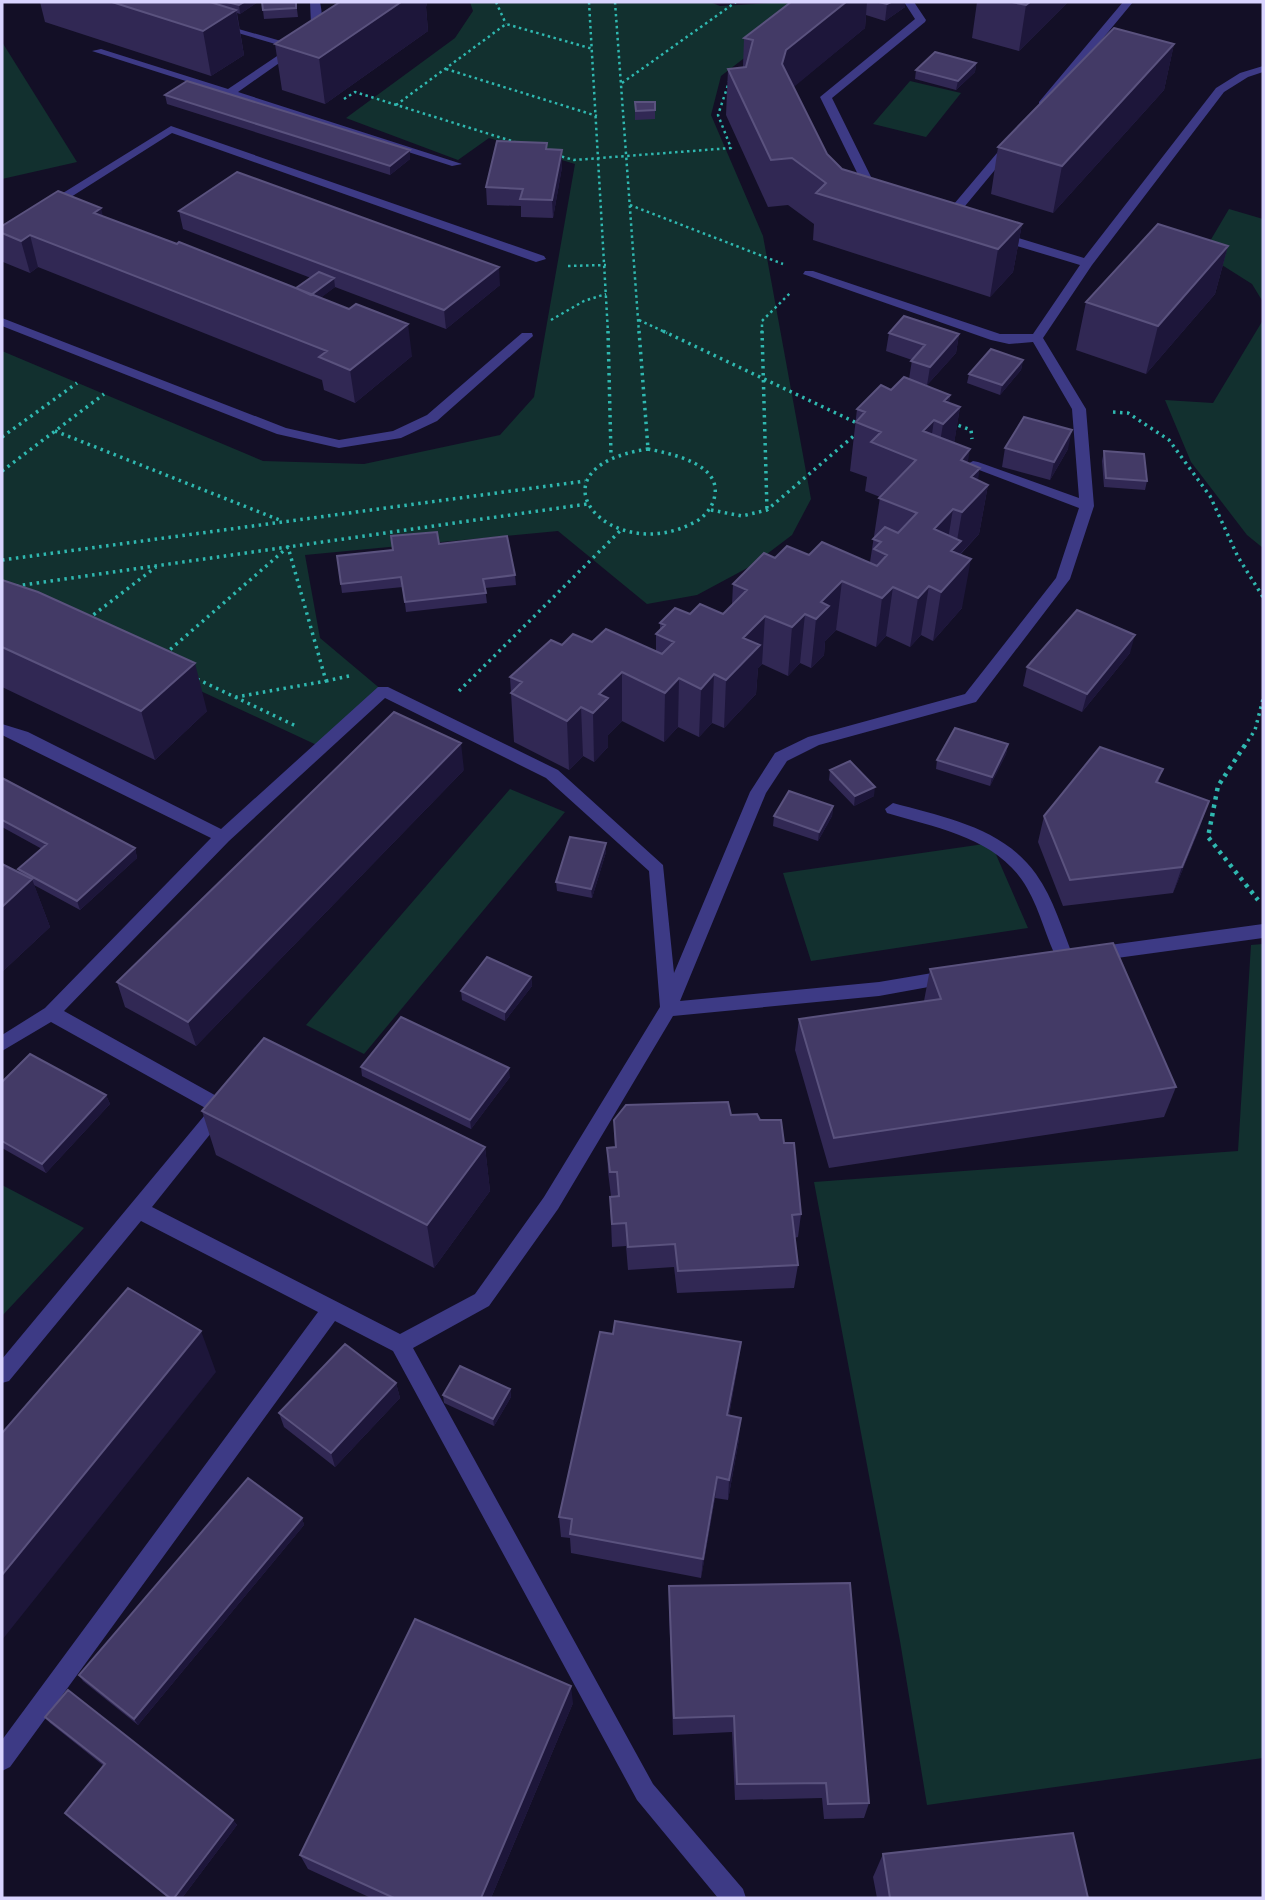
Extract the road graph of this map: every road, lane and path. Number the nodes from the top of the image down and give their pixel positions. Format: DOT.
graph roads {
  1 [pos="315,2"];
  2 [pos="496,2"];
  3 [pos="589,2"];
  4 [pos="615,2"];
  5 [pos="736,2"];
  6 [pos="909,2"];
  7 [pos="1128,2"];
  8 [pos="208,21"];
  9 [pos="506,24"];
  10 [pos="297,47"];
  11 [pos="593,49"];
  12 [pos="97,51"];
  13 [pos="445,69"];
  14 [pos="1263,69"];
  15 [pos="730,77"];
  16 [pos="621,83"];
  17 [pos="231,92"];
  18 [pos="396,105"];
  19 [pos="597,116"];
  20 [pos="1033,116"];
  21 [pos="314,119"];
  22 [pos="1016,137"];
  23 [pos="523,144"];
  24 [pos="548,152"];
  25 [pos="626,158"];
  26 [pos="599,159"];
  27 [pos="456,164"];
  28 [pos="884,195"];
  29 [pos="630,205"];
  30 [pos="36,214"];
  31 [pos="947,219"];
  32 [pos="985,232"];
  33 [pos="540,259"];
  34 [pos="1087,263"];
  35 [pos="809,274"];
  36 [pos="607,294"];
  37 [pos="638,319"];
  38 [pos="2,322"];
  39 [pos="527,336"];
  40 [pos="1037,338"];
  41 [pos="106,362"];
  42 [pos="133,373"];
  43 [pos="763,379"];
  44 [pos="1079,409"];
  45 [pos="947,421"];
  46 [pos="55,431"];
  47 [pos="2,437"];
  48 [pos="648,449"];
  49 [pos="611,455"];
  50 [pos="972,465"];
  51 [pos="2,471"];
  52 [pos="585,481"];
  53 [pos="587,504"];
  54 [pos="1087,506"];
  55 [pos="711,510"];
  56 [pos="767,510"];
  57 [pos="284,522"];
  58 [pos="622,529"];
  59 [pos="288,547"];
  60 [pos="2,560"];
  61 [pos="156,566"];
  62 [pos="2,588"];
  63 [pos="1263,597"];
  64 [pos="78,626"];
  65 [pos="158,660"];
  66 [pos="191,676"];
  67 [pos="236,697"];
  68 [pos="1263,699"];
  69 [pos="436,715"];
  70 [pos="2,729"];
  71 [pos="328,741"];
  72 [pos="893,809"];
  73 [pos="223,836"];
  74 [pos="1263,906"];
  75 [pos="1263,930"];
  76 [pos="972,973"];
  77 [pos="668,1009"];
  78 [pos="51,1013"];
  79 [pos="2,1044"];
  80 [pos="138,1210"];
  81 [pos="331,1311"];
  82 [pos="400,1344"];
  83 [pos="2,1374"];
  84 [pos="2,1759"];
  85 [pos="734,1898"];
  1 -- 10 [label="lane"];
  2 -- 9 [label="path"];
  3 -- 11 [label="path"];
  4 -- 16 [label="path"];
  5 -- 16 [label="path"];
  6 -- 28 [label="lane"];
  7 -- 20 [label="lane"];
  8 -- 10 [label="lane"];
  9 -- 11 [label="path"];
  9 -- 13 [label="path"];
  10 -- 17 [label="lane"];
  11 -- 19 [label="path"];
  12 -- 17 [label="lane"];
  13 -- 18 [label="path"];
  13 -- 19 [label="path"];
  14 -- 34 [label="lane"];
  15 -- 25 [label="path"];
  16 -- 25 [label="path"];
  17 -- 21 [label="lane"];
  18 -- 21 [label="path"];
  18 -- 23 [label="path"];
  19 -- 26 [label="path"];
  21 -- 27 [label="lane"];
  22 -- 31 [label="lane"];
  24 -- 26 [label="path"];
  25 -- 26 [label="path"];
  25 -- 29 [label="path"];
  26 -- 36 [label="path"];
  29 -- 35 [label="path"];
  29 -- 37 [label="path"];
  30 -- 33 [label="lane"];
  32 -- 34 [label="lane"];
  34 -- 40 [label="lane"];
  35 -- 40 [label="lane"];
  35 -- 43 [label="path"];
  36 -- 39 [label="path"];
  36 -- 49 [label="path"];
  37 -- 43 [label="path"];
  37 -- 48 [label="path"];
  38 -- 41 [label="lane"];
  39 -- 42 [label="lane"];
  40 -- 44 [label="lane"];
  41 -- 42 [label="lane"];
  41 -- 47 [label="path"];
  42 -- 46 [label="path"];
  43 -- 56 [label="path"];
  43 -- 56 [label="path"];
  44 -- 54 [label="lane"];
  44 -- 63 [label="path"];
  45 -- 50 [label="path"];
  46 -- 51 [label="path"];
  46 -- 57 [label="path"];
  48 -- 49 [label="path"];
  48 -- 55 [label="path"];
  49 -- 52 [label="path"];
  50 -- 54 [label="lane"];
  52 -- 53 [label="path"];
  52 -- 57 [label="path"];
  53 -- 58 [label="path"];
  53 -- 59 [label="path"];
  54 -- 77 [label="lane"];
  55 -- 56 [label="path"];
  55 -- 58 [label="path"];
  57 -- 60 [label="path"];
  58 -- 69 [label="path"];
  59 -- 61 [label="path"];
  59 -- 65 [label="path"];
  59 -- 67 [label="path"];
  61 -- 62 [label="path"];
  61 -- 64 [label="path"];
  66 -- 67 [label="path"];
  67 -- 71 [label="path"];
  68 -- 74 [label="path"];
  69 -- 71 [label="lane"];
  69 -- 77 [label="lane"];
  70 -- 73 [label="lane"];
  71 -- 73 [label="lane"];
  72 -- 75 [label="lane"];
  73 -- 78 [label="lane"];
  76 -- 77 [label="lane"];
  77 -- 82 [label="lane"];
  78 -- 79 [label="lane"];
  78 -- 80 [label="lane"];
  80 -- 81 [label="lane"];
  80 -- 83 [label="lane"];
  81 -- 82 [label="lane"];
  81 -- 84 [label="lane"];
  82 -- 85 [label="lane"];
}
